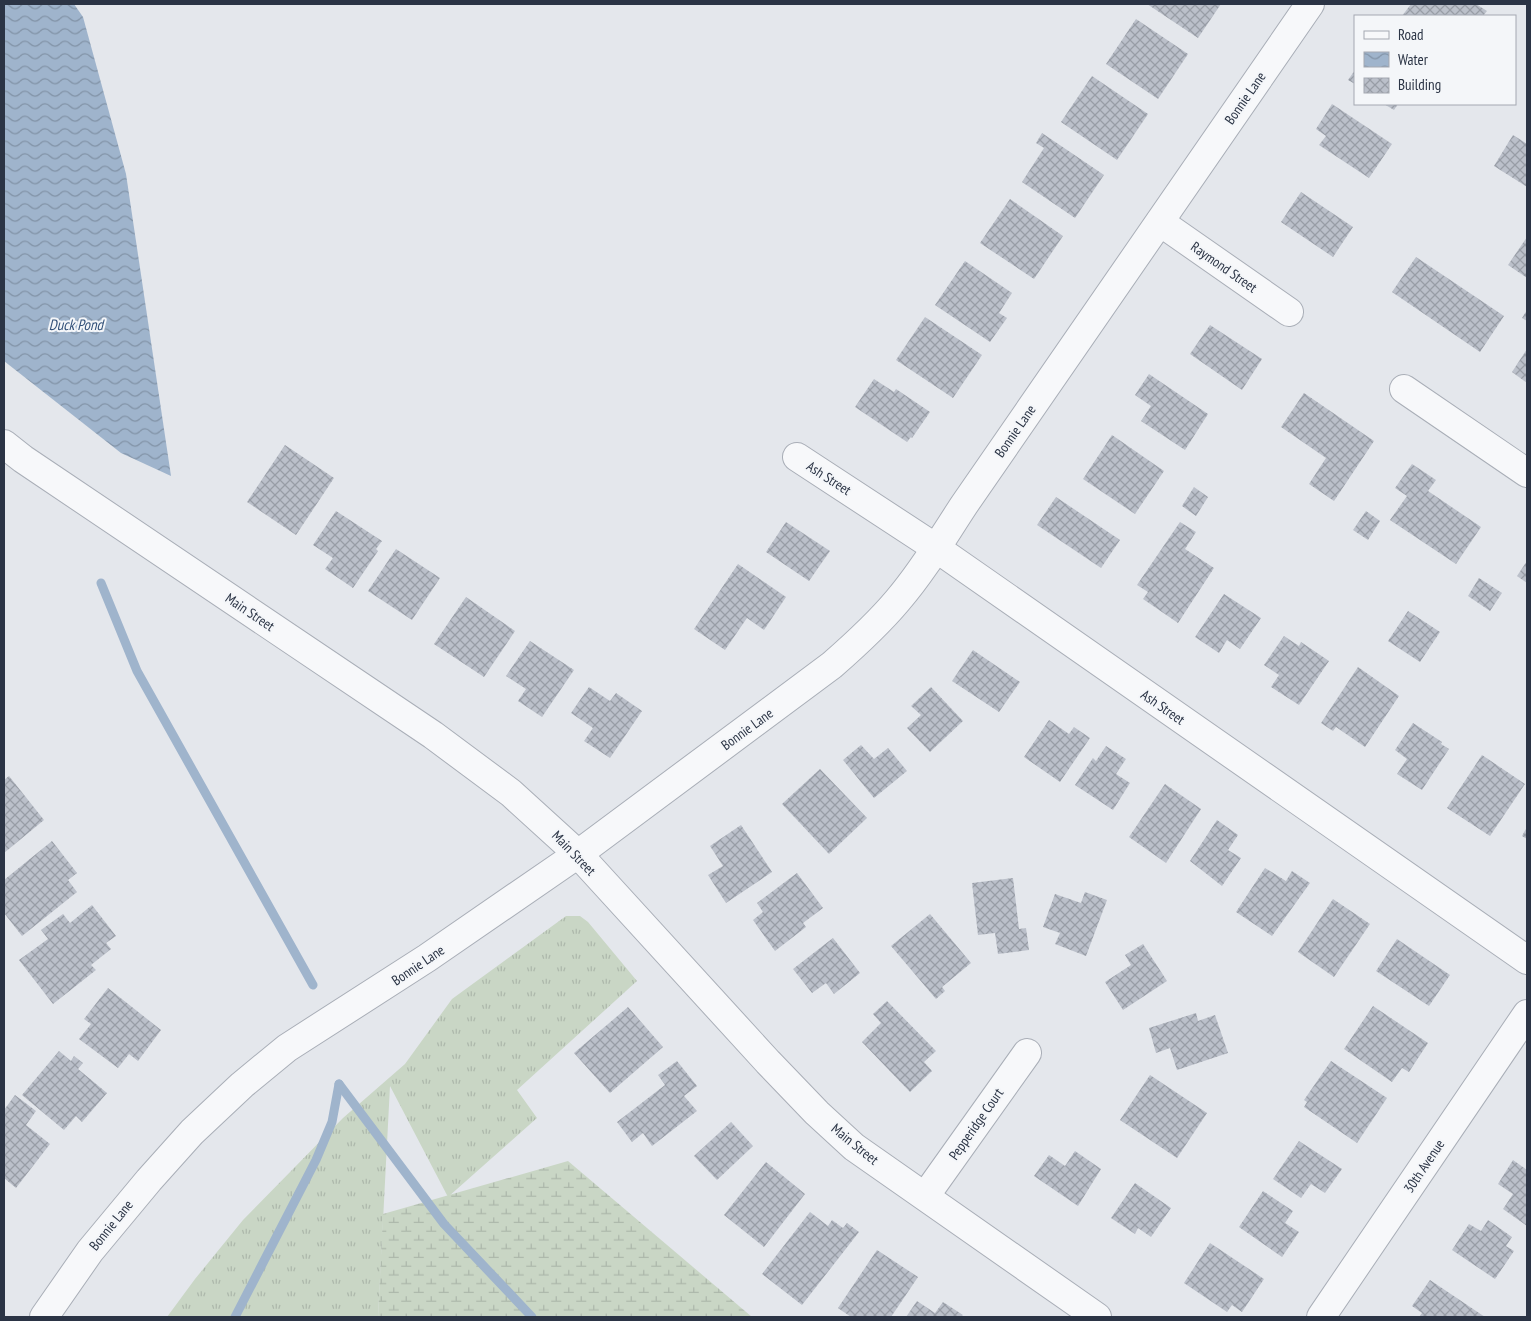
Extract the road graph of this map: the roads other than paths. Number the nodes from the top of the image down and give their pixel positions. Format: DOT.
graph roads {
  1 [pos="1310,4"];
  2 [pos="1160,222"];
  3 [pos="1289,312"];
  4 [pos="1404,389"];
  5 [pos="4,444"];
  6 [pos="797,457"];
  7 [pos="1527,473"];
  8 [pos="936,548"];
  9 [pos="578,854"];
  10 [pos="1527,960"];
  11 [pos="1527,1014"];
  12 [pos="1027,1053"];
  13 [pos="926,1195"];
  14 [pos="44,1317"];
  15 [pos="1097,1317"];
  16 [pos="1321,1317"];
  1 -- 2 [label="street, Bonnie Lane"];
  2 -- 3 [label="street, Raymond Street"];
  2 -- 8 [label="street, Bonnie Lane"];
  4 -- 7 [label="street"];
  5 -- 9 [label="street, Main Street"];
  6 -- 8 [label="street, Ash Street"];
  8 -- 9 [label="street, Bonnie Lane"];
  8 -- 10 [label="street, Ash Street"];
  9 -- 13 [label="street, Main Street"];
  9 -- 14 [label="street, Bonnie Lane"];
  11 -- 16 [label="street, 30th Avenue"];
  12 -- 13 [label="street, Pepperidge Court"];
  13 -- 15 [label="street, Main Street"];
}
